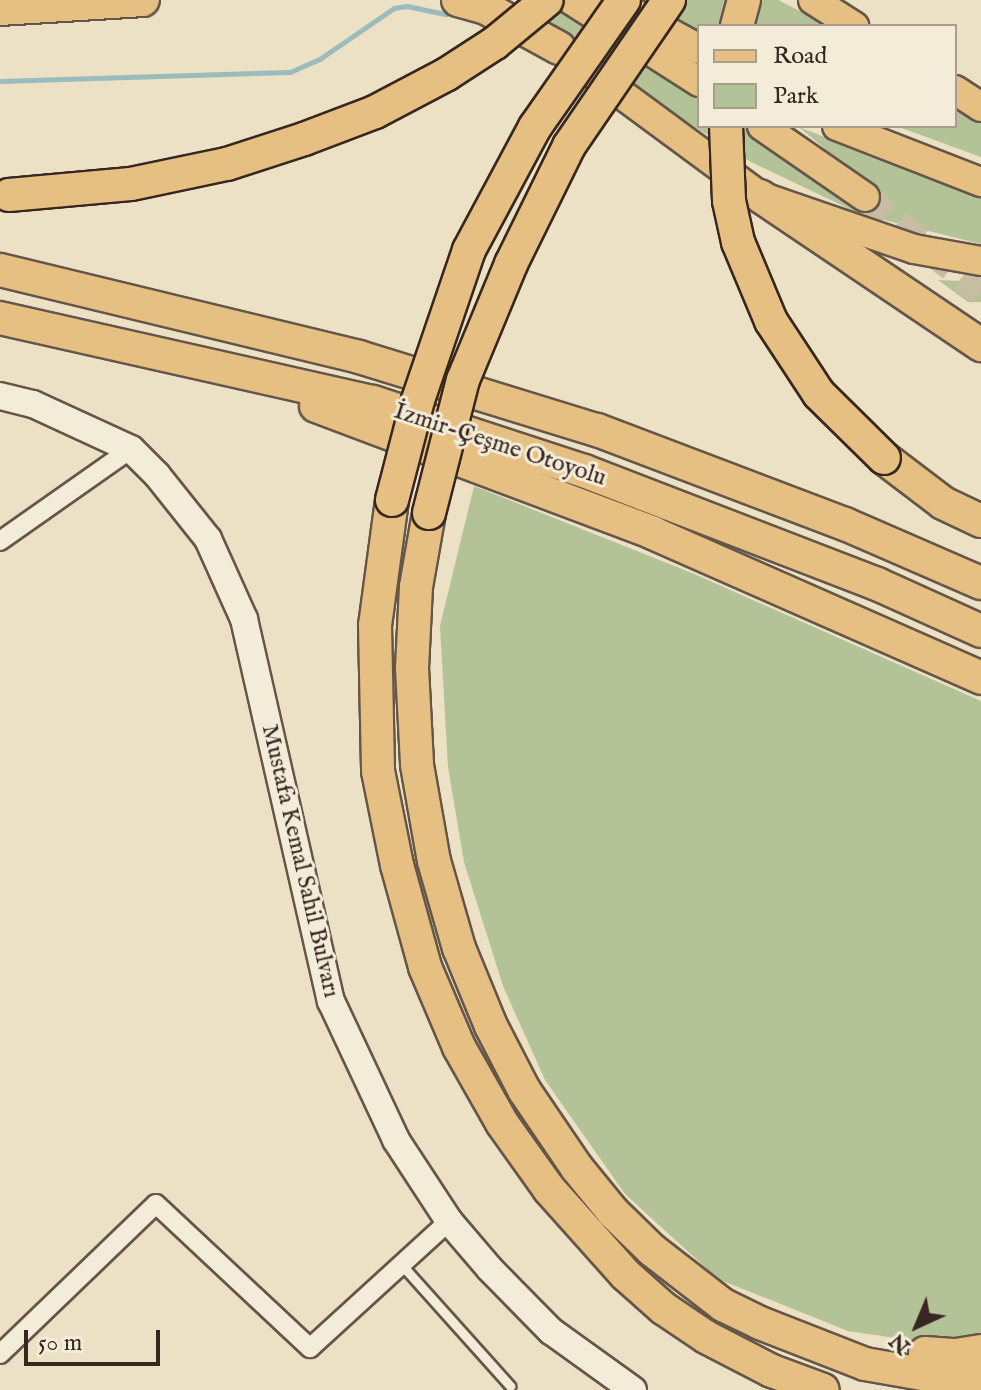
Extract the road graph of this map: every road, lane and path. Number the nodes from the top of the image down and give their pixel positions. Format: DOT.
graph roads {
  1 [pos="143,0"];
  2 [pos="458,0"];
  3 [pos="485,0"];
  4 [pos="503,0"];
  5 [pos="547,0"];
  6 [pos="571,0"];
  7 [pos="610,0"];
  8 [pos="624,0"];
  9 [pos="669,0"];
  10 [pos="744,0"];
  11 [pos="813,0"];
  12 [pos="0,9"];
  13 [pos="738,24"];
  14 [pos="851,24"];
  15 [pos="559,48"];
  16 [pos="697,48"];
  17 [pos="697,81"];
  18 [pos="957,91"];
  19 [pos="981,107"];
  20 [pos="726,128"];
  21 [pos="765,128"];
  22 [pos="842,128"];
  23 [pos="980,182"];
  24 [pos="3,195"];
  25 [pos="760,196"];
  26 [pos="865,197"];
  27 [pos="981,261"];
  28 [pos="0,270"];
  29 [pos="0,318"];
  30 [pos="981,345"];
  31 [pos="205,364"];
  32 [pos="0,396"];
  33 [pos="131,449"];
  34 [pos="981,521"];
  35 [pos="0,541"];
  36 [pos="981,583"];
  37 [pos="981,631"];
  38 [pos="981,678"];
  39 [pos="449,1221"];
  40 [pos="401,1264"];
  41 [pos="814,1345"];
  42 [pos="981,1351"];
  43 [pos="0,1354"];
  44 [pos="981,1376"];
  45 [pos="510,1386"];
  46 [pos="633,1390"];
  47 [pos="823,1390"];
  1 -- 12 [label="highway"];
  2 -- 15 [label="highway"];
  3 -- 15 [label="main road"];
  4 -- 15 [label="main road"];
  5 -- 24 [label="highway, bridge"];
  6 -- 17 [label="main road"];
  7 -- 16 [label="main road"];
  8 -- 47 [label="highway, bridge"];
  9 -- 41 [label="highway, bridge"];
  10 -- 13 [label="highway"];
  11 -- 14 [label="main road"];
  15 -- 25 [label="main road"];
  18 -- 19 [label="main road"];
  20 -- 34 [label="highway, bridge"];
  21 -- 26 [label="main road"];
  22 -- 23 [label="main road"];
  25 -- 27 [label="main road"];
  25 -- 30 [label="highway"];
  28 -- 36 [label="highway, İzmir-Çeşme Otoyolu"];
  29 -- 31 [label="highway, İzmir-Çeşme Otoyolu"];
  31 -- 37 [label="highway, İzmir-Çeşme Otoyolu"];
  31 -- 38 [label="highway"];
  32 -- 33 [label="main road, Mustafa Kemal Sahil Bulvarı"];
  33 -- 35 [label="street"];
  33 -- 39 [label="main road, Mustafa Kemal Sahil Bulvarı"];
  39 -- 40 [label="street"];
  39 -- 46 [label="main road, Mustafa Kemal Sahil Bulvarı"];
  40 -- 43 [label="street"];
  40 -- 45 [label="lane"];
  41 -- 42 [label="highway"];
  41 -- 44 [label="highway"];
}
